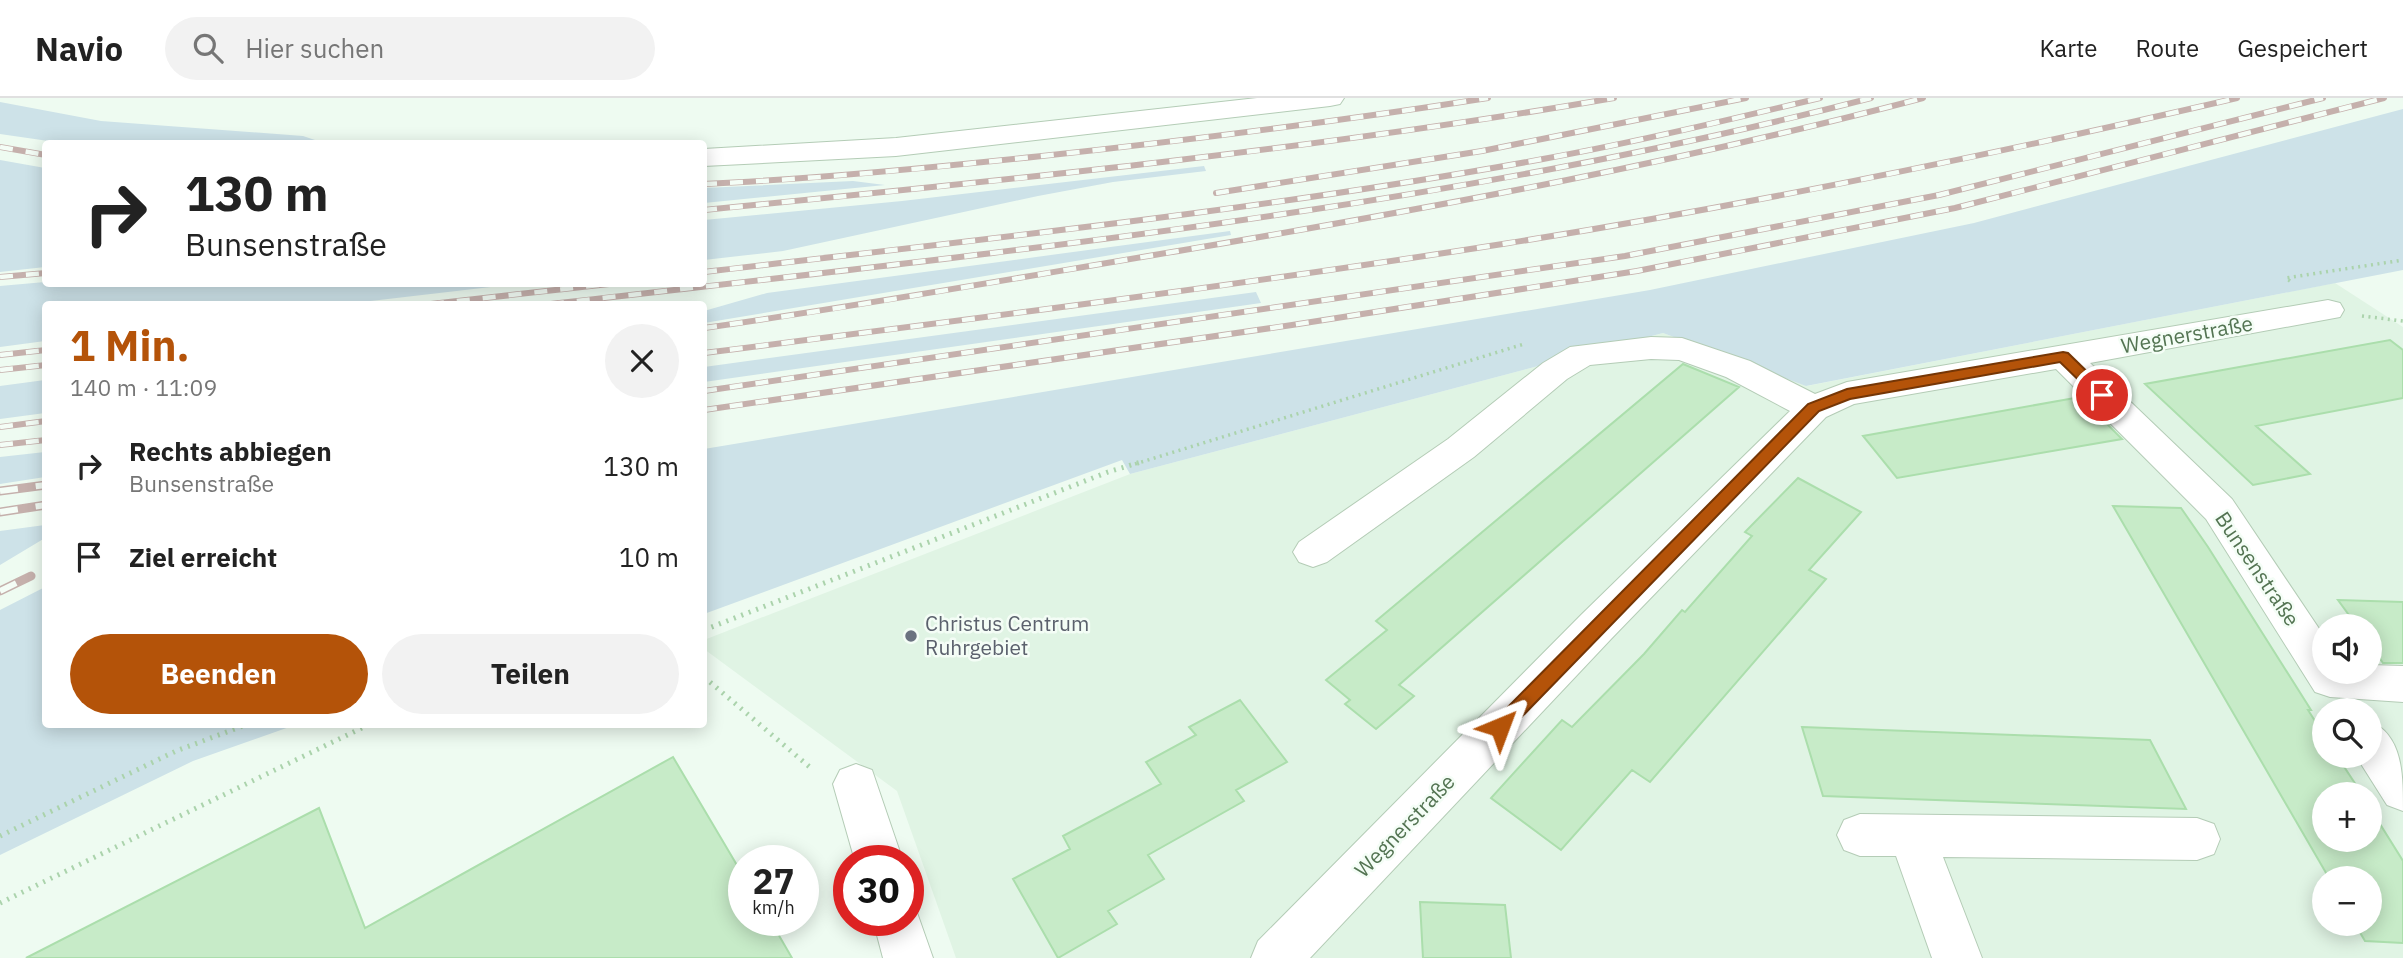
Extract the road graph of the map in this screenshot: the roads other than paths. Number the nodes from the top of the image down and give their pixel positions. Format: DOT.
graph roads {
  1 [pos="1330,98"];
  2 [pos="707,158"];
  3 [pos="2328,310"];
  4 [pos="2063,356"];
  5 [pos="1814,408"];
  6 [pos="1313,552"];
  7 [pos="2312,652"];
  8 [pos="2382,684"];
  9 [pos="2403,684"];
  10 [pos="2382,759"];
  11 [pos="856,784"];
  12 [pos="2403,791"];
  13 [pos="1860,835"];
  14 [pos="1912,836"];
  15 [pos="2197,839"];
  16 [pos="874,845"];
  17 [pos="902,936"];
  18 [pos="1296,948"];
  19 [pos="908,958"];
  20 [pos="1957,958"];
  1 -- 2 [label="street"];
  3 -- 4 [label="street, Wegnerstraße"];
  4 -- 5 [label="street, Wegnerstraße"];
  4 -- 7 [label="street, Bunsenstraße"];
  5 -- 6 [label="street"];
  5 -- 18 [label="street, Wegnerstraße"];
  8 -- 9 [label="street"];
  10 -- 12 [label="street"];
  11 -- 16 [label="street"];
  13 -- 14 [label="street"];
  14 -- 15 [label="street"];
  14 -- 20 [label="street"];
  17 -- 19 [label="street"];
}
